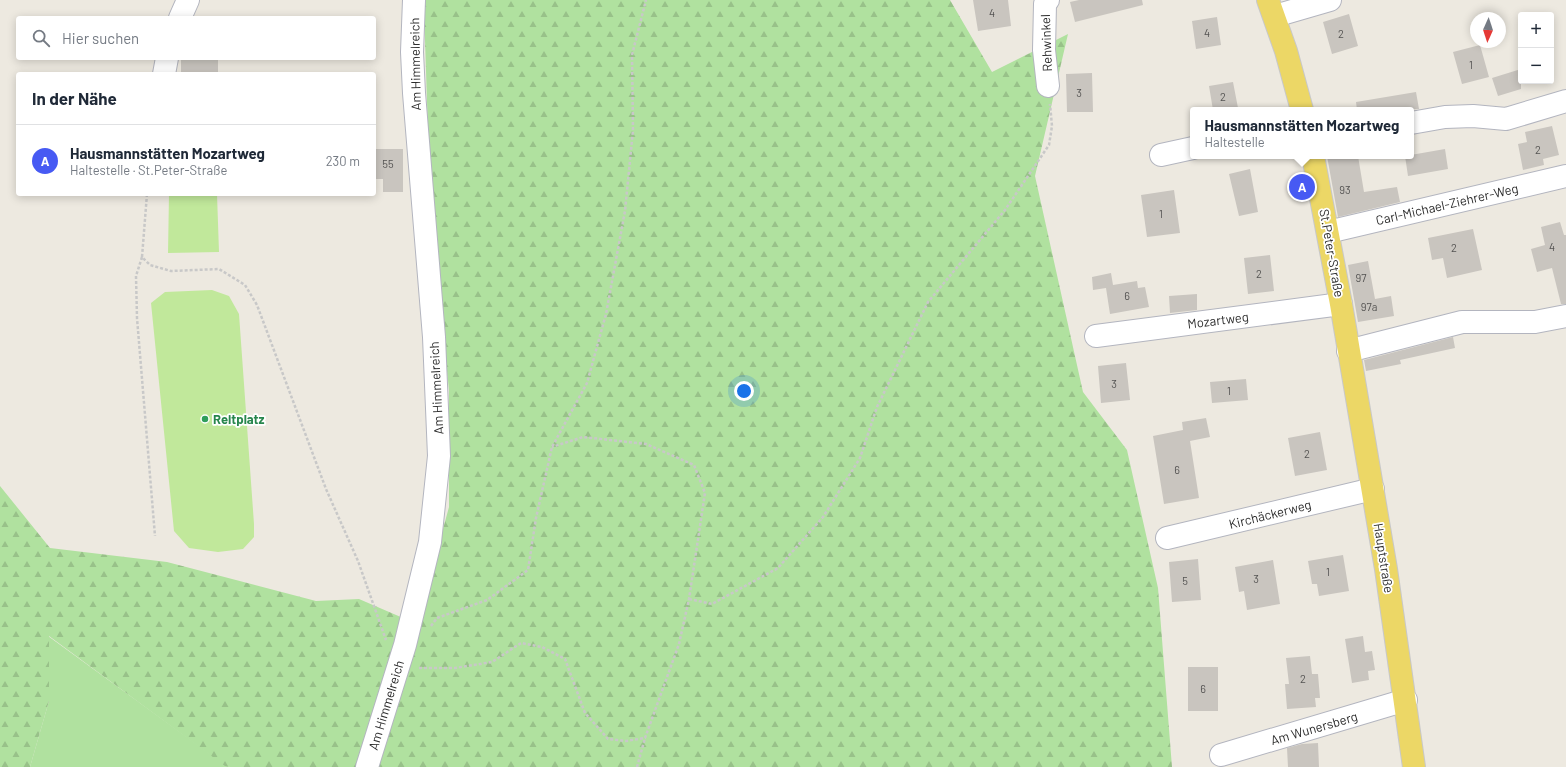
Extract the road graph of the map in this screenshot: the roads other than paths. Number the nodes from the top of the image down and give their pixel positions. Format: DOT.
graph roads {
  1 [pos="188,0"];
  2 [pos="414,0"];
  3 [pos="1048,0"];
  4 [pos="1330,0"];
  5 [pos="1271,8"];
  6 [pos="181,16"];
  7 [pos="167,60"];
  8 [pos="164,72"];
  9 [pos="1048,86"];
  10 [pos="1566,101"];
  11 [pos="1301,107"];
  12 [pos="1414,122"];
  13 [pos="1190,149"];
  14 [pos="1162,155"];
  15 [pos="1314,159"];
  16 [pos="1566,176"];
  17 [pos="1328,232"];
  18 [pos="1341,304"];
  19 [pos="1566,316"];
  20 [pos="1096,336"];
  21 [pos="1348,351"];
  22 [pos="1373,489"];
  23 [pos="1167,538"];
  24 [pos="1406,700"];
  25 [pos="1221,755"];
  26 [pos="367,767"];
  27 [pos="1414,767"];
  1 -- 6 [label="street"];
  2 -- 26 [label="street, Am Himmelreich"];
  3 -- 9 [label="street, Rehwinkel"];
  4 -- 5 [label="street"];
  5 -- 11 [label="main road"];
  7 -- 8 [label="street"];
  10 -- 12 [label="street"];
  13 -- 14 [label="street"];
  15 -- 17 [label="main road, St.Peter-Straße"];
  16 -- 17 [label="street, Carl-Michael-Ziehrer-Weg"];
  17 -- 18 [label="main road, St.Peter-Straße"];
  18 -- 20 [label="street, Mozartweg"];
  18 -- 21 [label="main road, St.Peter-Straße"];
  19 -- 21 [label="street"];
  21 -- 22 [label="main road, Hauptstraße"];
  22 -- 23 [label="street, Kirchäckerweg"];
  22 -- 24 [label="main road, Hauptstraße"];
  24 -- 25 [label="street, Am Wunersberg"];
  24 -- 27 [label="main road, Hauptstraße"];
}
